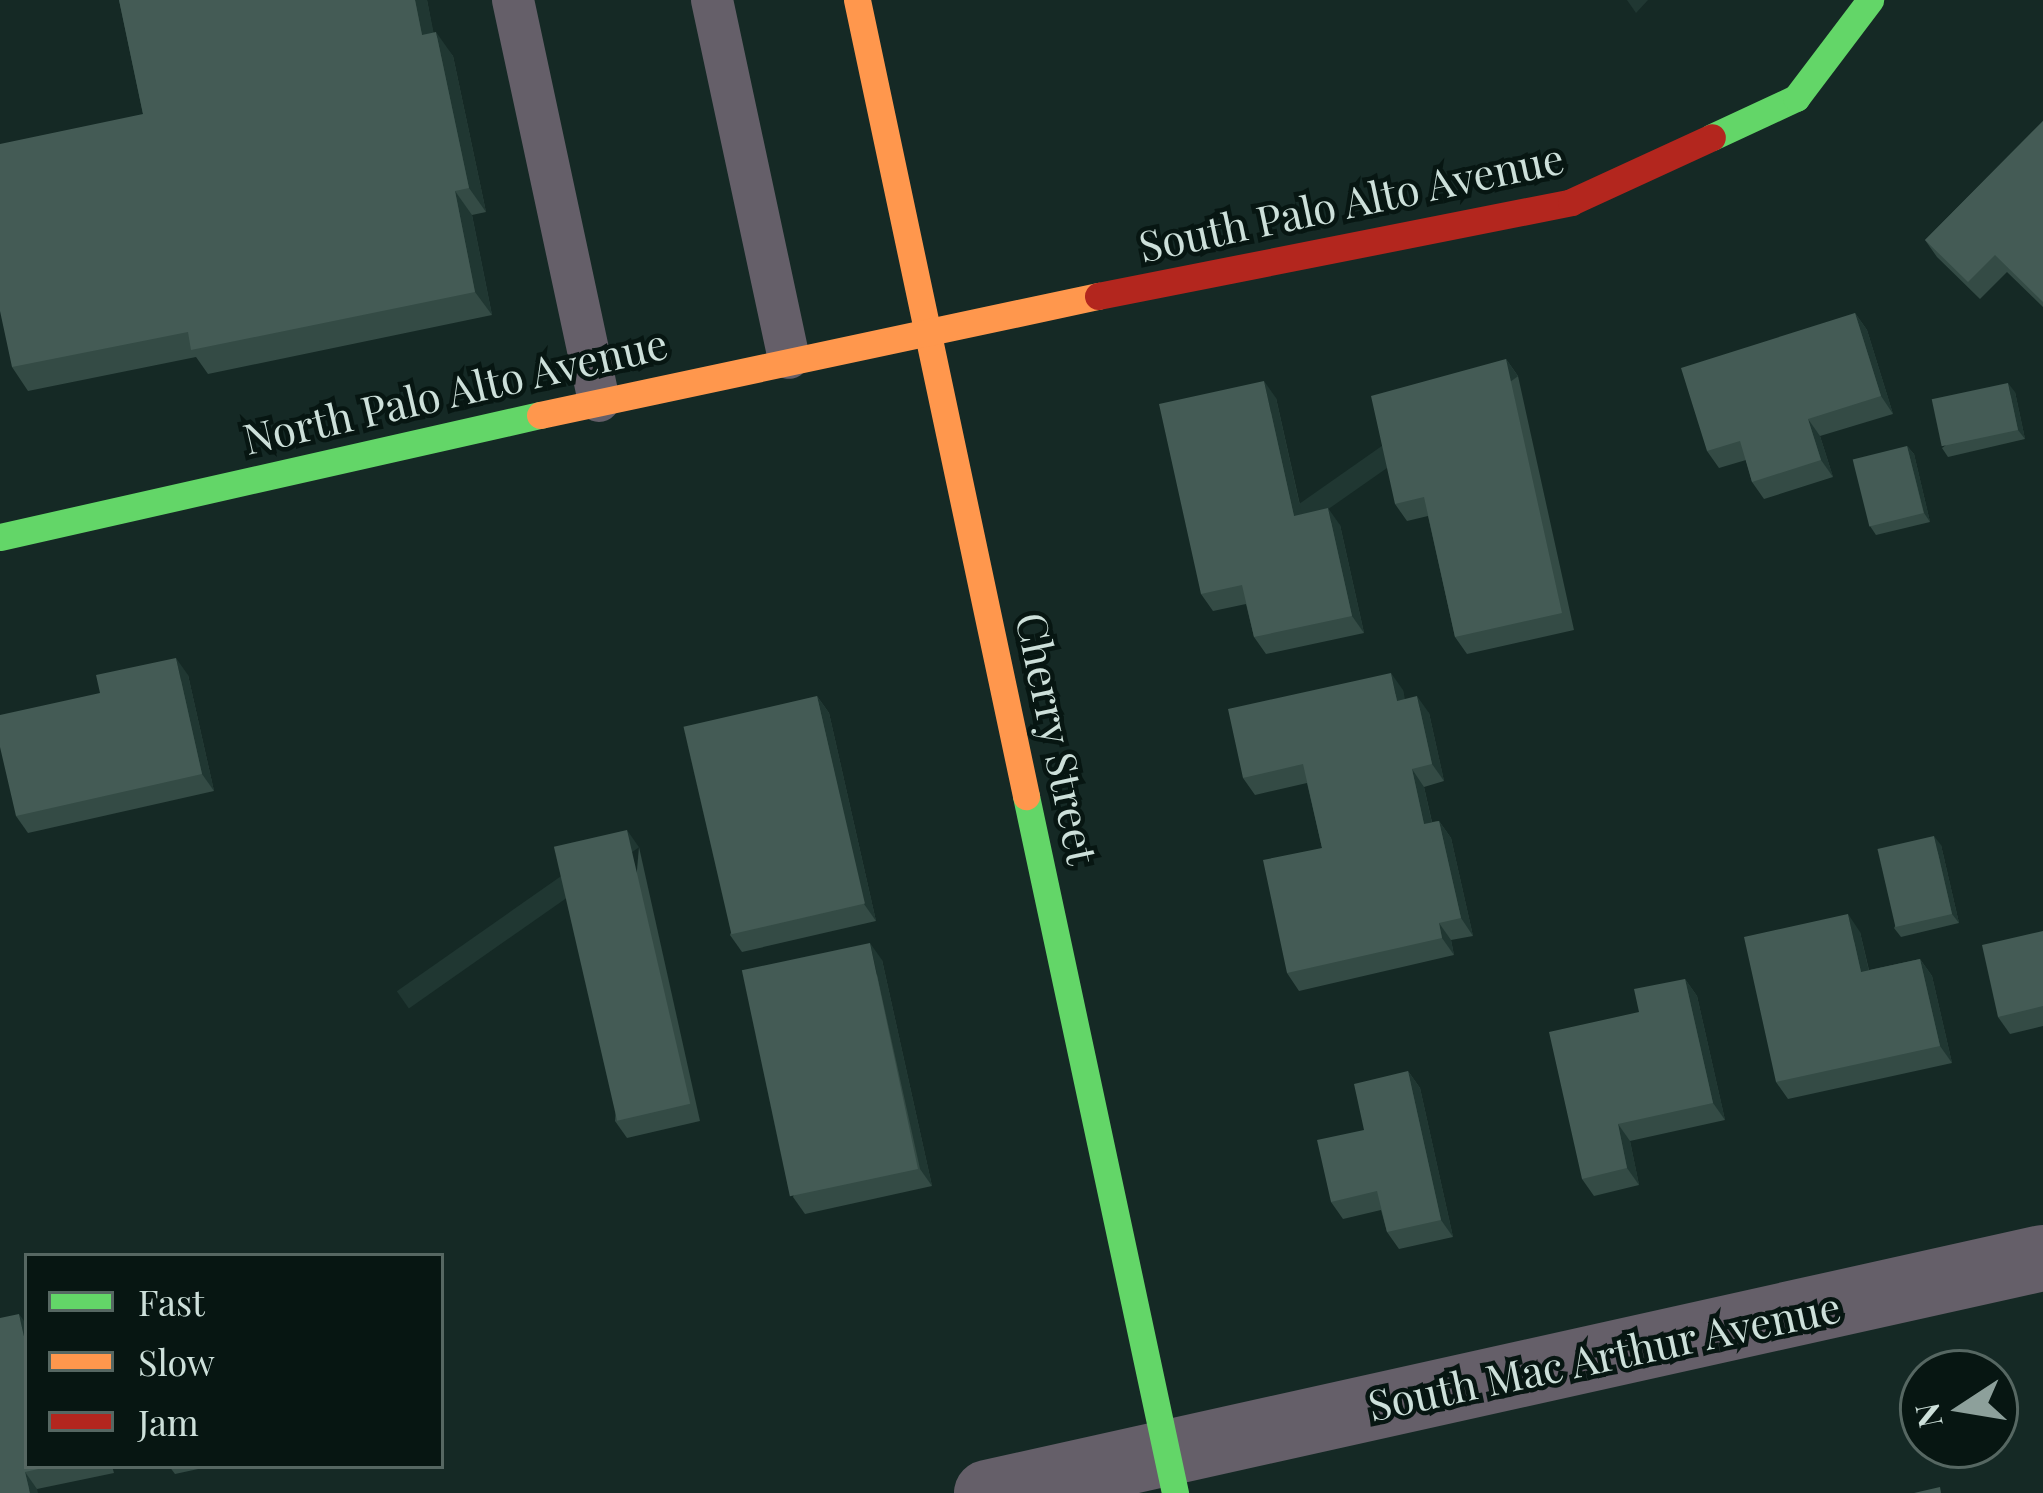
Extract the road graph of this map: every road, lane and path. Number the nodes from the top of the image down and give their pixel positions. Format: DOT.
graph roads {
  1 [pos="513,0"];
  2 [pos="712,0"];
  3 [pos="857,0"];
  4 [pos="1870,0"];
  5 [pos="929,331"];
  6 [pos="789,358"];
  7 [pos="599,401"];
  8 [pos="0,536"];
  9 [pos="2043,1258"];
  10 [pos="1171,1473"];
  11 [pos="987,1493"];
  1 -- 7 [label="lane"];
  2 -- 6 [label="lane"];
  3 -- 5 [label="street, Cherry Street"];
  4 -- 5 [label="street, South Palo Alto Avenue"];
  5 -- 6 [label="street, North Palo Alto Avenue"];
  5 -- 10 [label="street, Cherry Street"];
  6 -- 7 [label="street, North Palo Alto Avenue"];
  7 -- 8 [label="street, North Palo Alto Avenue"];
  9 -- 10 [label="street, South Mac Arthur Avenue"];
  10 -- 11 [label="street, South Mac Arthur Avenue"];
}
